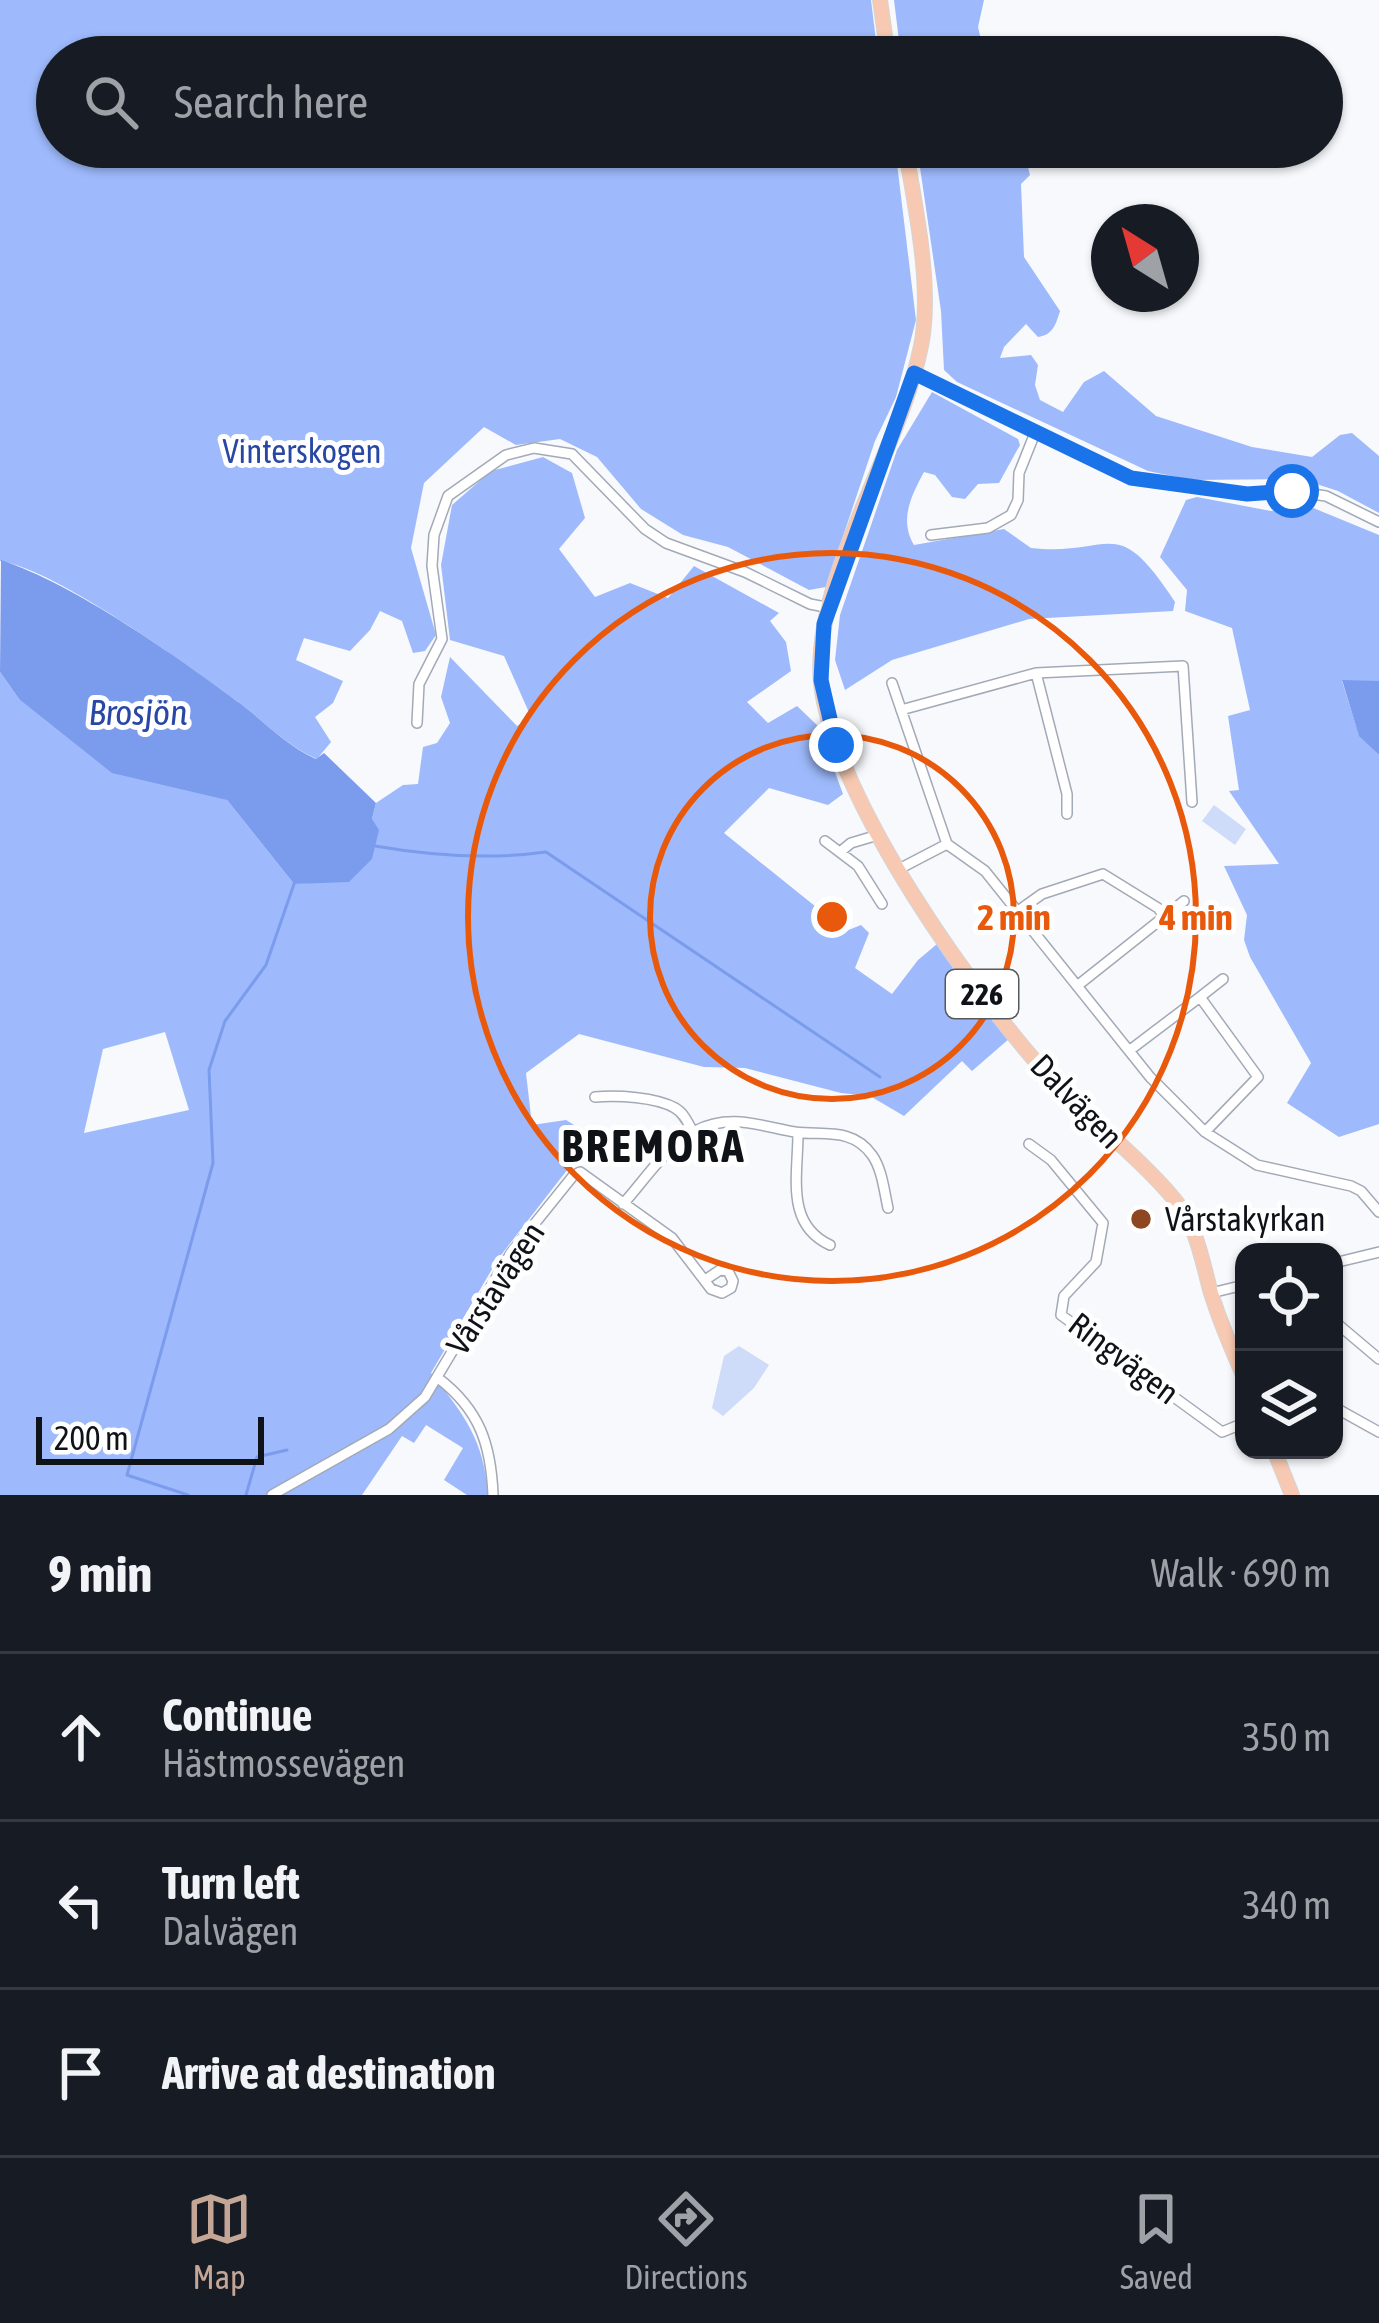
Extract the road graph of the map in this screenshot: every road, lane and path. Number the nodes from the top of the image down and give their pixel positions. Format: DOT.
graph roads {
  1 [pos="880,0"];
  2 [pos="885,36"];
  3 [pos="908,168"];
  4 [pos="914,373"];
  5 [pos="1036,433"];
  6 [pos="1379,522"];
  7 [pos="932,535"];
  8 [pos="830,608"];
  9 [pos="1036,673"];
  10 [pos="892,683"];
  11 [pos="901,710"];
  12 [pos="417,724"];
  13 [pos="1192,802"];
  14 [pos="1067,814"];
  15 [pos="879,834"];
  16 [pos="825,841"];
  17 [pos="947,844"];
  18 [pos="840,852"];
  19 [pos="899,869"];
  20 [pos="1184,902"];
  21 [pos="882,904"];
  22 [pos="1018,911"];
  23 [pos="1165,917"];
  24 [pos="1223,979"];
  25 [pos="1077,986"];
  26 [pos="1200,998"];
  27 [pos="1130,1051"];
  28 [pos="595,1097"];
  29 [pos="693,1132"];
  30 [pos="798,1132"];
  31 [pos="1205,1132"];
  32 [pos="1029,1144"];
  33 [pos="623,1204"];
  34 [pos="888,1208"];
  35 [pos="1379,1212"];
  36 [pos="830,1245"];
  37 [pos="1379,1252"];
  38 [pos="1343,1261"];
  39 [pos="705,1280"];
  40 [pos="1235,1287"];
  41 [pos="1211,1293"];
  42 [pos="1343,1329"];
  43 [pos="1235,1355"];
  44 [pos="1379,1359"];
  45 [pos="438,1378"];
  46 [pos="1343,1412"];
  47 [pos="1235,1427"];
  48 [pos="1379,1432"];
  49 [pos="1278,1459"];
  50 [pos="272,1495"];
  51 [pos="493,1495"];
  52 [pos="1292,1495"];
  1 -- 2 [label="main road"];
  3 -- 4 [label="main road, Dalvägen / 226"];
  4 -- 5 [label="street"];
  4 -- 8 [label="main road, Dalvägen / 226"];
  5 -- 6 [label="street"];
  5 -- 7 [label="street"];
  8 -- 12 [label="street"];
  8 -- 15 [label="main road, Dalvägen / 226"];
  9 -- 11 [label="street"];
  9 -- 13 [label="street"];
  9 -- 14 [label="street"];
  10 -- 11 [label="street"];
  11 -- 17 [label="street"];
  15 -- 18 [label="street"];
  15 -- 19 [label="main road, Dalvägen / 226"];
  16 -- 18 [label="street"];
  17 -- 19 [label="street"];
  17 -- 22 [label="street"];
  18 -- 21 [label="street"];
  19 -- 41 [label="main road, Dalvägen / 226"];
  20 -- 23 [label="street"];
  22 -- 23 [label="street"];
  22 -- 25 [label="street"];
  23 -- 25 [label="street"];
  24 -- 26 [label="street"];
  25 -- 27 [label="street"];
  26 -- 27 [label="street"];
  26 -- 31 [label="street"];
  27 -- 31 [label="street"];
  28 -- 29 [label="street"];
  29 -- 30 [label="street"];
  29 -- 33 [label="street"];
  30 -- 34 [label="street"];
  30 -- 36 [label="street"];
  31 -- 35 [label="street"];
  32 -- 47 [label="street, Ringvägen"];
  33 -- 39 [label="street, Vårstavägen"];
  33 -- 45 [label="street, Vårstavägen"];
  37 -- 38 [label="street"];
  40 -- 41 [label="street"];
  41 -- 43 [label="main road, Dalvägen / 226"];
  42 -- 44 [label="street"];
  45 -- 50 [label="street, Vårstavägen"];
  45 -- 51 [label="street"];
  46 -- 48 [label="street"];
  49 -- 52 [label="main road"];
}
